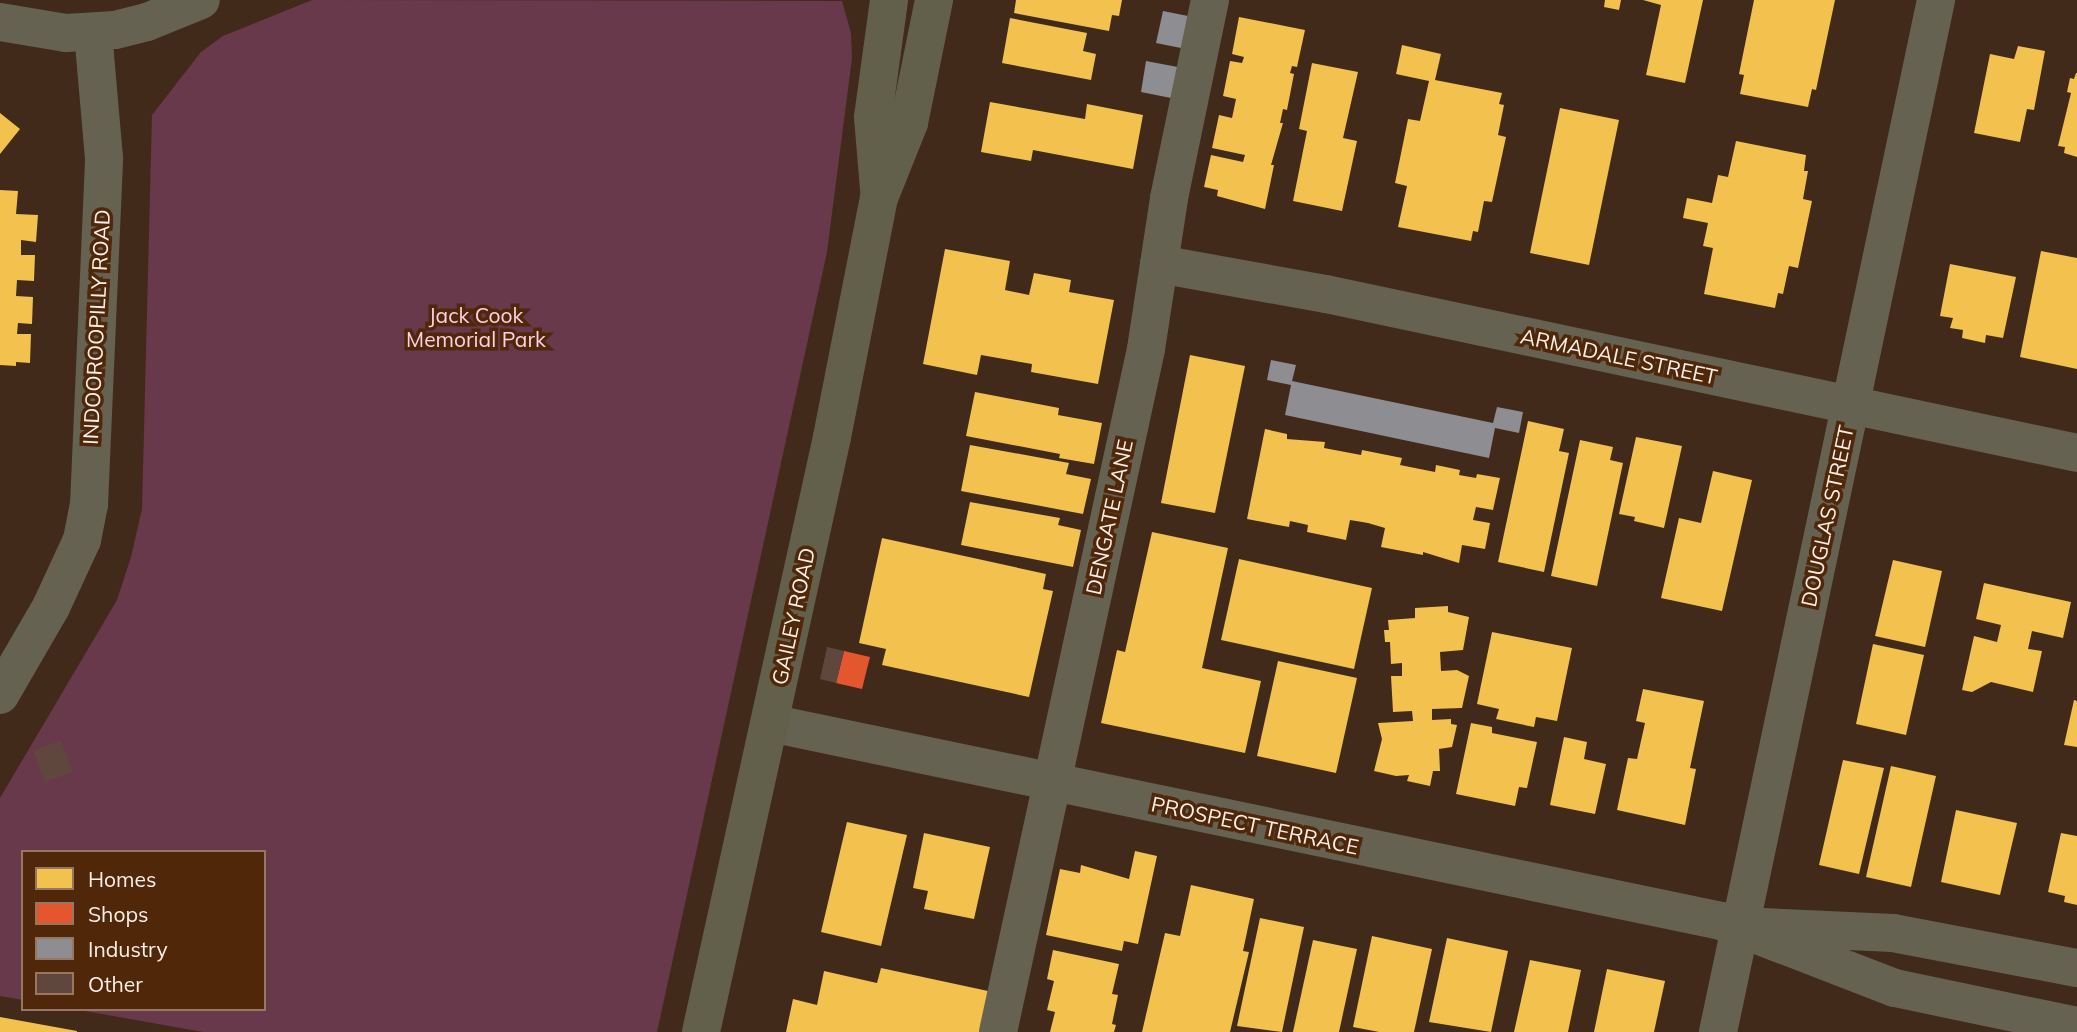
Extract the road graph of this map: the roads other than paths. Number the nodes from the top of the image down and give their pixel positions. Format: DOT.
graph roads {
  1 [pos="201,0"];
  2 [pos="889,0"];
  3 [pos="934,0"];
  4 [pos="1210,0"];
  5 [pos="1936,0"];
  6 [pos="0,22"];
  7 [pos="93,32"];
  8 [pos="879,198"];
  9 [pos="1159,264"];
  10 [pos="1852,406"];
  11 [pos="2077,453"];
  12 [pos="0,695"];
  13 [pos="770,723"];
  14 [pos="1051,783"];
  15 [pos="1739,926"];
  16 [pos="2077,968"];
  17 [pos="2077,1026"];
  18 [pos="702,1032"];
  19 [pos="998,1032"];
  20 [pos="1718,1032"];
  1 -- 7 [label="street"];
  2 -- 8 [label="main road, GAILEY ROAD"];
  3 -- 8 [label="main road, GAILEY ROAD"];
  4 -- 9 [label="street, DENGATE LANE"];
  5 -- 10 [label="street, DOUGLAS STREET"];
  6 -- 7 [label="street"];
  7 -- 12 [label="street, INDOOROOPILLY ROAD"];
  8 -- 13 [label="main road, GAILEY ROAD"];
  9 -- 10 [label="street, ARMADALE STREET"];
  9 -- 14 [label="street, DENGATE LANE"];
  10 -- 11 [label="street, ARMADALE STREET"];
  10 -- 15 [label="street, DOUGLAS STREET"];
  13 -- 14 [label="street, PROSPECT TERRACE"];
  13 -- 18 [label="main road, GAILEY ROAD"];
  14 -- 15 [label="street, PROSPECT TERRACE"];
  14 -- 19 [label="street, DENGATE LANE"];
  15 -- 16 [label="street, PROSPECT TERRACE"];
  15 -- 17 [label="street, PROSPECT TERRACE"];
  15 -- 20 [label="street, DOUGLAS STREET"];
}
